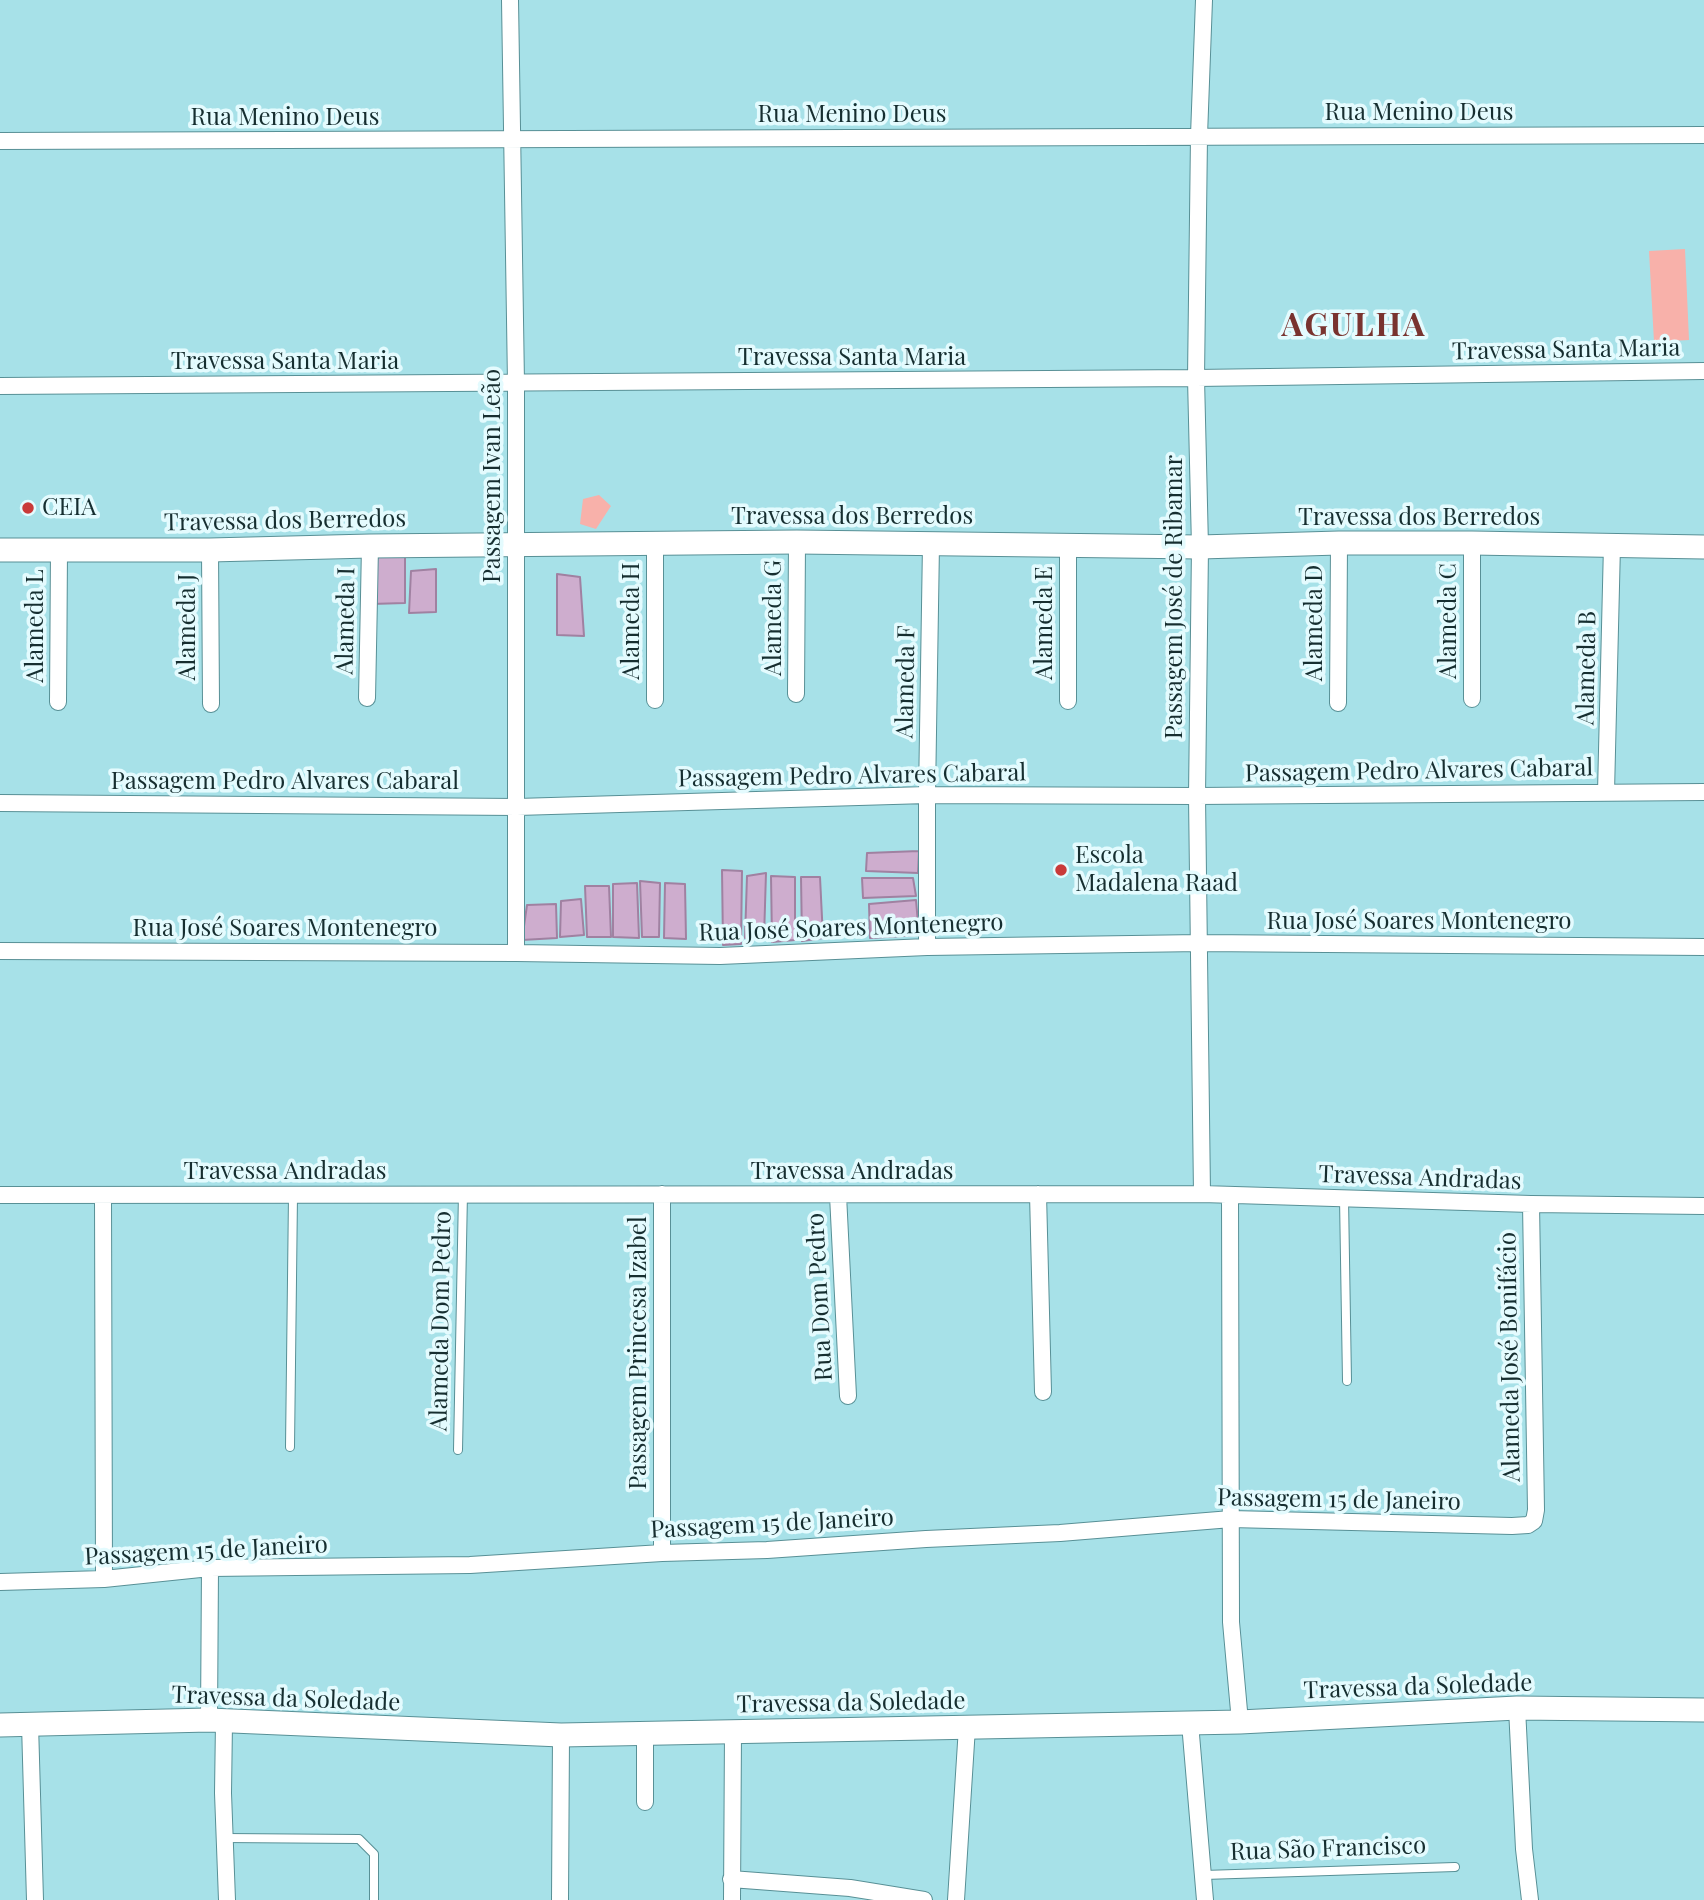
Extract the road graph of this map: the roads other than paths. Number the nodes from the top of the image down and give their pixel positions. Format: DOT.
graph roads {
  1 [pos="510,0"];
  2 [pos="1203,0"];
  3 [pos="1704,135"];
  4 [pos="1199,136"];
  5 [pos="512,140"];
  6 [pos="0,141"];
  7 [pos="1704,371"];
  8 [pos="1196,378"];
  9 [pos="516,383"];
  10 [pos="0,386"];
  11 [pos="797,542"];
  12 [pos="655,543"];
  13 [pos="1339,543"];
  14 [pos="1472,543"];
  15 [pos="931,544"];
  16 [pos="1068,544"];
  17 [pos="516,545"];
  18 [pos="1612,545"];
  19 [pos="370,546"];
  20 [pos="1200,547"];
  21 [pos="1704,547"];
  22 [pos="59,549"];
  23 [pos="0,550"];
  24 [pos="210,550"];
  25 [pos="796,694"];
  26 [pos="367,698"];
  27 [pos="1472,699"];
  28 [pos="655,700"];
  29 [pos="1068,701"];
  30 [pos="58,702"];
  31 [pos="1338,703"];
  32 [pos="211,704"];
  33 [pos="1606,792"];
  34 [pos="1704,792"];
  35 [pos="926,795"];
  36 [pos="1197,796"];
  37 [pos="0,803"];
  38 [pos="517,807"];
  39 [pos="1200,943"];
  40 [pos="927,947"];
  41 [pos="1704,947"];
  42 [pos="0,951"];
  43 [pos="516,953"];
  44 [pos="463,1193"];
  45 [pos="662,1194"];
  46 [pos="1202,1194"];
  47 [pos="0,1195"];
  48 [pos="293,1195"];
  49 [pos="838,1195"];
  50 [pos="1038,1195"];
  51 [pos="1230,1195"];
  52 [pos="103,1196"];
  53 [pos="1345,1198"];
  54 [pos="1531,1204"];
  55 [pos="1704,1206"];
  56 [pos="1347,1381"];
  57 [pos="1043,1392"];
  58 [pos="848,1396"];
  59 [pos="290,1447"];
  60 [pos="458,1450"];
  61 [pos="1536,1510"];
  62 [pos="1231,1519"];
  63 [pos="662,1553"];
  64 [pos="210,1569"];
  65 [pos="104,1579"];
  66 [pos="0,1582"];
  67 [pos="1517,1708"];
  68 [pos="1704,1710"];
  69 [pos="217,1721"];
  70 [pos="1240,1722"];
  71 [pos="1190,1723"];
  72 [pos="0,1724"];
  73 [pos="30,1724"];
  74 [pos="967,1727"];
  75 [pos="733,1732"];
  76 [pos="645,1734"];
  77 [pos="561,1735"];
  78 [pos="645,1802"];
  79 [pos="224,1838"];
  80 [pos="1454,1867"];
  81 [pos="1204,1875"];
  82 [pos="731,1879"];
  83 [pos="35,1900"];
  84 [pos="227,1900"];
  85 [pos="374,1900"];
  86 [pos="560,1900"];
  87 [pos="732,1900"];
  88 [pos="924,1900"];
  89 [pos="956,1900"];
  90 [pos="1205,1900"];
  91 [pos="1530,1900"];
  1 -- 5 [label="street, Passagem Ivan Leão"];
  2 -- 4 [label="street, Passagem José de Ribamar"];
  3 -- 4 [label="street, Rua Menino Deus"];
  4 -- 5 [label="street, Rua Menino Deus"];
  4 -- 8 [label="street, Passagem José de Ribamar"];
  5 -- 6 [label="street, Rua Menino Deus"];
  5 -- 9 [label="street, Passagem Ivan Leão"];
  7 -- 8 [label="street, Travessa Santa Maria"];
  8 -- 9 [label="street, Travessa Santa Maria"];
  8 -- 20 [label="street, Passagem José de Ribamar"];
  9 -- 10 [label="street, Travessa Santa Maria"];
  9 -- 17 [label="street, Passagem Ivan Leão"];
  11 -- 12 [label="street, Travessa dos Berredos"];
  11 -- 15 [label="street, Travessa dos Berredos"];
  11 -- 25 [label="street, Alameda G"];
  12 -- 17 [label="street, Travessa dos Berredos"];
  12 -- 28 [label="street, Alameda H"];
  13 -- 14 [label="street, Travessa dos Berredos"];
  13 -- 20 [label="street, Travessa dos Berredos"];
  13 -- 31 [label="street, Alameda D"];
  14 -- 18 [label="street, Travessa dos Berredos"];
  14 -- 27 [label="street, Alameda C"];
  15 -- 16 [label="street, Travessa dos Berredos"];
  15 -- 35 [label="street, Alameda F"];
  16 -- 20 [label="street, Travessa dos Berredos"];
  16 -- 29 [label="street, Alameda E"];
  17 -- 19 [label="street, Travessa dos Berredos"];
  17 -- 38 [label="street, Passagem Ivan Leão"];
  18 -- 21 [label="street, Travessa dos Berredos"];
  18 -- 33 [label="street, Alameda B"];
  19 -- 24 [label="street, Travessa dos Berredos"];
  19 -- 26 [label="street, Alameda I"];
  20 -- 36 [label="street, Passagem José de Ribamar"];
  22 -- 23 [label="street, Travessa dos Berredos"];
  22 -- 24 [label="street, Travessa dos Berredos"];
  22 -- 30 [label="street, Alameda L"];
  24 -- 32 [label="street, Alameda J"];
  33 -- 34 [label="street, Passagem Pedro Alvares Cabaral"];
  33 -- 36 [label="street, Passagem Pedro Alvares Cabaral"];
  35 -- 36 [label="street, Passagem Pedro Alvares Cabaral"];
  35 -- 38 [label="street, Passagem Pedro Alvares Cabaral"];
  35 -- 40 [label="street, Alameda F"];
  36 -- 39 [label="street, Passagem José de Ribamar"];
  37 -- 38 [label="street, Passagem Pedro Alvares Cabaral"];
  38 -- 43 [label="street, Passagem Ivan Leão"];
  39 -- 40 [label="street, Rua José Soares Montenegro"];
  39 -- 41 [label="street, Rua José Soares Montenegro"];
  39 -- 46 [label="street, Passagem José de Ribamar"];
  40 -- 43 [label="street, Rua José Soares Montenegro"];
  42 -- 43 [label="street, Rua José Soares Montenegro"];
  44 -- 45 [label="street, Travessa Andradas"];
  44 -- 48 [label="street, Travessa Andradas"];
  44 -- 60 [label="lane, Alameda Dom Pedro"];
  45 -- 49 [label="street, Travessa Andradas"];
  45 -- 63 [label="street, Passagem Princesa Izabel"];
  46 -- 50 [label="street, Travessa Andradas"];
  46 -- 51 [label="street, Travessa Andradas"];
  47 -- 52 [label="street, Travessa Andradas"];
  48 -- 52 [label="street, Travessa Andradas"];
  48 -- 59 [label="lane"];
  49 -- 50 [label="street, Travessa Andradas"];
  49 -- 58 [label="street, Rua Dom Pedro"];
  50 -- 57 [label="street"];
  51 -- 53 [label="street, Travessa Andradas"];
  51 -- 62 [label="street"];
  52 -- 65 [label="street"];
  53 -- 54 [label="street, Travessa Andradas"];
  53 -- 56 [label="lane"];
  54 -- 55 [label="street, Travessa Andradas"];
  54 -- 61 [label="street, Alameda José Bonifácio"];
  61 -- 62 [label="street, Passagem 15 de Janeiro"];
  62 -- 63 [label="street, Passagem 15 de Janeiro"];
  62 -- 70 [label="street"];
  63 -- 64 [label="street, Passagem 15 de Janeiro"];
  64 -- 65 [label="street, Passagem 15 de Janeiro"];
  64 -- 69 [label="street"];
  65 -- 66 [label="street, Passagem 15 de Janeiro"];
  67 -- 68 [label="street, Travessa da Soledade"];
  67 -- 70 [label="street, Travessa da Soledade"];
  67 -- 91 [label="street"];
  69 -- 73 [label="street, Travessa da Soledade"];
  69 -- 77 [label="street, Travessa da Soledade"];
  69 -- 79 [label="street"];
  70 -- 71 [label="street, Travessa da Soledade"];
  71 -- 74 [label="street, Travessa da Soledade"];
  71 -- 81 [label="street"];
  72 -- 73 [label="street, Travessa da Soledade"];
  73 -- 83 [label="street"];
  74 -- 75 [label="street, Travessa da Soledade"];
  74 -- 89 [label="street"];
  75 -- 76 [label="street, Travessa da Soledade"];
  75 -- 82 [label="street"];
  76 -- 77 [label="street, Travessa da Soledade"];
  76 -- 78 [label="street"];
  77 -- 86 [label="street"];
  79 -- 84 [label="street"];
  79 -- 85 [label="lane"];
  80 -- 81 [label="lane, Rua São Francisco"];
  81 -- 90 [label="street"];
  82 -- 87 [label="street"];
  82 -- 88 [label="street"];
}
